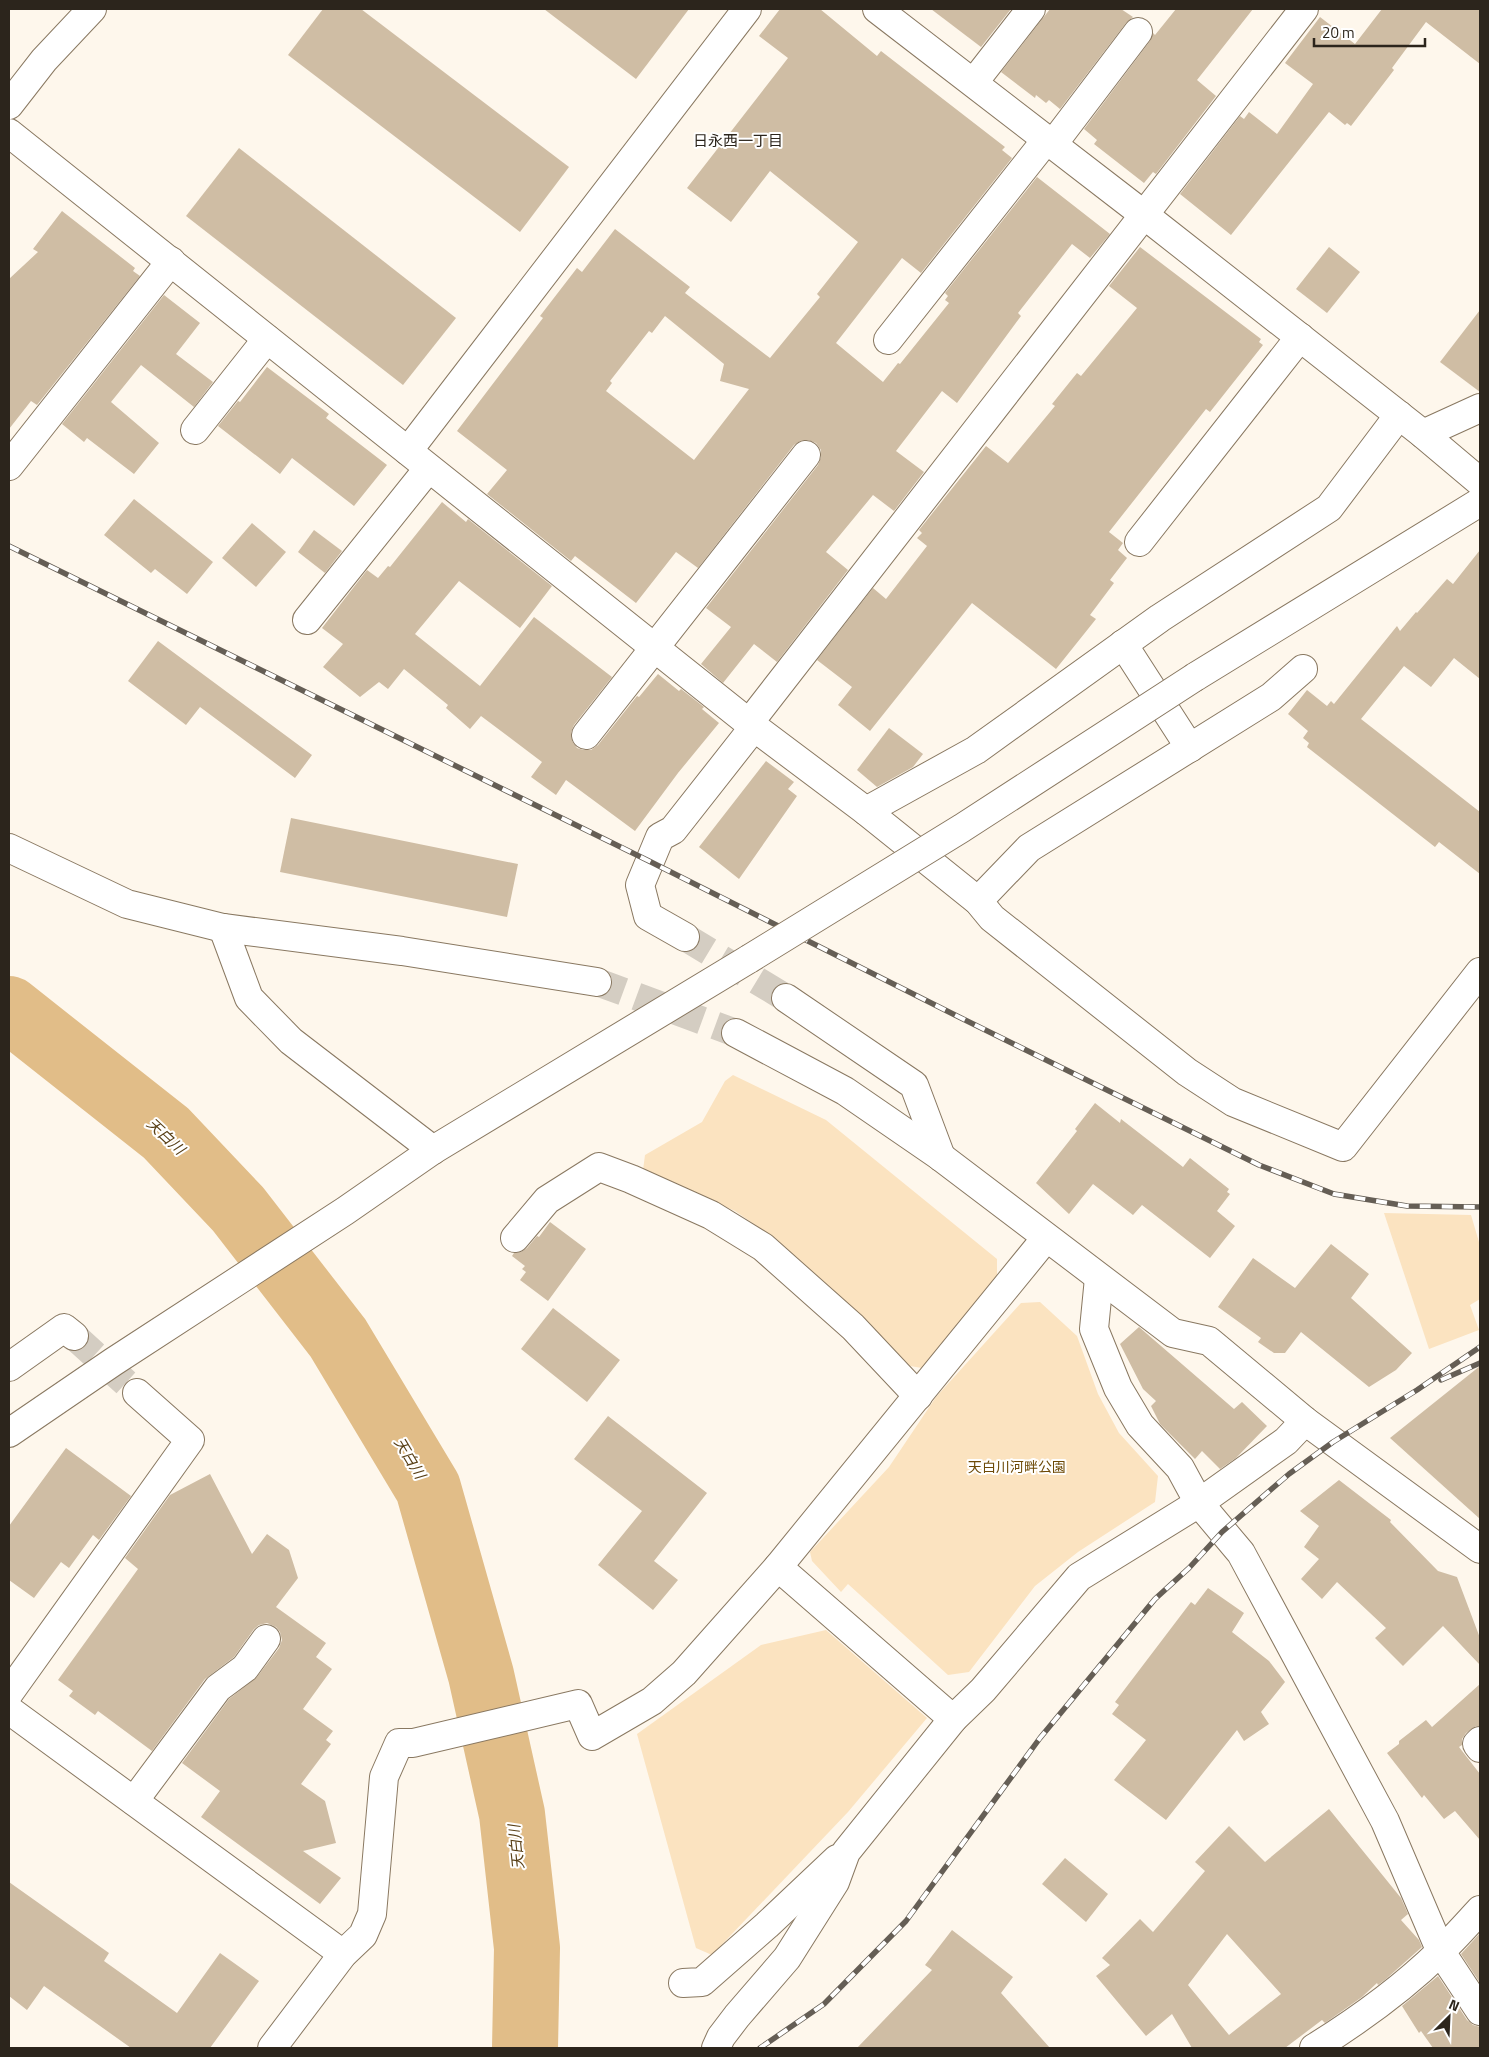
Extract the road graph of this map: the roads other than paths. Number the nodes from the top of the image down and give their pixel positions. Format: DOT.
graph roads {
  1 [pos="92,9"];
  2 [pos="748,9"];
  3 [pos="877,9"];
  4 [pos="1031,9"];
  5 [pos="1304,9"];
  6 [pos="1138,32"];
  7 [pos="974,82"];
  8 [pos="9,105"];
  9 [pos="9,133"];
  10 [pos="1050,141"];
  11 [pos="1143,214"];
  12 [pos="171,262"];
  13 [pos="1300,337"];
  14 [pos="267,339"];
  15 [pos="888,340"];
  16 [pos="1480,408"];
  17 [pos="1398,415"];
  18 [pos="195,430"];
  19 [pos="1423,434"];
  20 [pos="806,455"];
  21 [pos="418,460"];
  22 [pos="9,466"];
  23 [pos="1480,482"];
  24 [pos="1480,502"];
  25 [pos="1139,542"];
  26 [pos="307,620"];
  27 [pos="1123,644"];
  28 [pos="654,648"];
  29 [pos="1303,669"];
  30 [pos="752,725"];
  31 [pos="586,735"];
  32 [pos="1190,748"];
  33 [pos="866,811"];
  34 [pos="9,848"];
  35 [pos="978,901"];
  36 [pos="223,928"];
  37 [pos="685,938"];
  38 [pos="1480,972"];
  39 [pos="597,982"];
  40 [pos="786,998"];
  41 [pos="736,1033"];
  42 [pos="433,1150"];
  43 [pos="940,1157"];
  44 [pos="515,1238"];
  45 [pos="1046,1238"];
  46 [pos="1099,1278"];
  47 [pos="74,1336"];
  48 [pos="9,1367"];
  49 [pos="137,1393"];
  50 [pos="918,1396"];
  51 [pos="1304,1421"];
  52 [pos="9,1433"];
  53 [pos="1199,1503"];
  54 [pos="1480,1549"];
  55 [pos="778,1566"];
  56 [pos="266,1639"];
  57 [pos="9,1693"];
  58 [pos="9,1710"];
  59 [pos="953,1719"];
  60 [pos="1480,1741"];
  61 [pos="1480,1748"];
  62 [pos="134,1801"];
  63 [pos="846,1852"];
  64 [pos="1480,1910"];
  65 [pos="1441,1952"];
  66 [pos="343,1954"];
  67 [pos="682,1983"];
  68 [pos="1480,2011"];
  69 [pos="272,2048"];
  70 [pos="716,2048"];
  71 [pos="1314,2048"];
  1 -- 8 [label="street"];
  2 -- 21 [label="street"];
  3 -- 7 [label="street"];
  4 -- 7 [label="street"];
  5 -- 11 [label="street"];
  6 -- 10 [label="street"];
  7 -- 10 [label="street"];
  9 -- 12 [label="street"];
  10 -- 11 [label="street"];
  10 -- 15 [label="street"];
  11 -- 13 [label="street"];
  11 -- 30 [label="street"];
  12 -- 14 [label="street"];
  12 -- 22 [label="street"];
  13 -- 17 [label="street"];
  13 -- 25 [label="street"];
  14 -- 18 [label="street"];
  14 -- 21 [label="street"];
  16 -- 19 [label="street"];
  17 -- 19 [label="street"];
  17 -- 27 [label="street"];
  19 -- 23 [label="street"];
  20 -- 28 [label="street"];
  21 -- 26 [label="street"];
  21 -- 28 [label="street"];
  24 -- 42 [label="street, bridge"];
  27 -- 32 [label="street"];
  27 -- 33 [label="street"];
  28 -- 30 [label="street"];
  28 -- 31 [label="street"];
  29 -- 32 [label="street"];
  30 -- 33 [label="street"];
  30 -- 37 [label="street"];
  32 -- 35 [label="street"];
  33 -- 35 [label="street"];
  34 -- 36 [label="street"];
  35 -- 38 [label="street"];
  36 -- 39 [label="street"];
  36 -- 42 [label="street"];
  40 -- 43 [label="street"];
  41 -- 43 [label="street"];
  42 -- 52 [label="street"];
  43 -- 45 [label="street"];
  44 -- 50 [label="street"];
  45 -- 46 [label="street"];
  45 -- 50 [label="street"];
  46 -- 51 [label="street"];
  46 -- 53 [label="street"];
  47 -- 48 [label="street"];
  49 -- 57 [label="street"];
  50 -- 55 [label="street"];
  51 -- 53 [label="street"];
  51 -- 54 [label="street"];
  53 -- 59 [label="street"];
  53 -- 65 [label="street"];
  55 -- 59 [label="street"];
  55 -- 66 [label="street"];
  56 -- 62 [label="street"];
  58 -- 62 [label="street"];
  59 -- 63 [label="street"];
  60 -- 61 [label="street"];
  62 -- 66 [label="street"];
  63 -- 67 [label="street"];
  63 -- 70 [label="street"];
  64 -- 65 [label="street"];
  65 -- 68 [label="street"];
  65 -- 71 [label="street"];
  66 -- 69 [label="street"];
}
